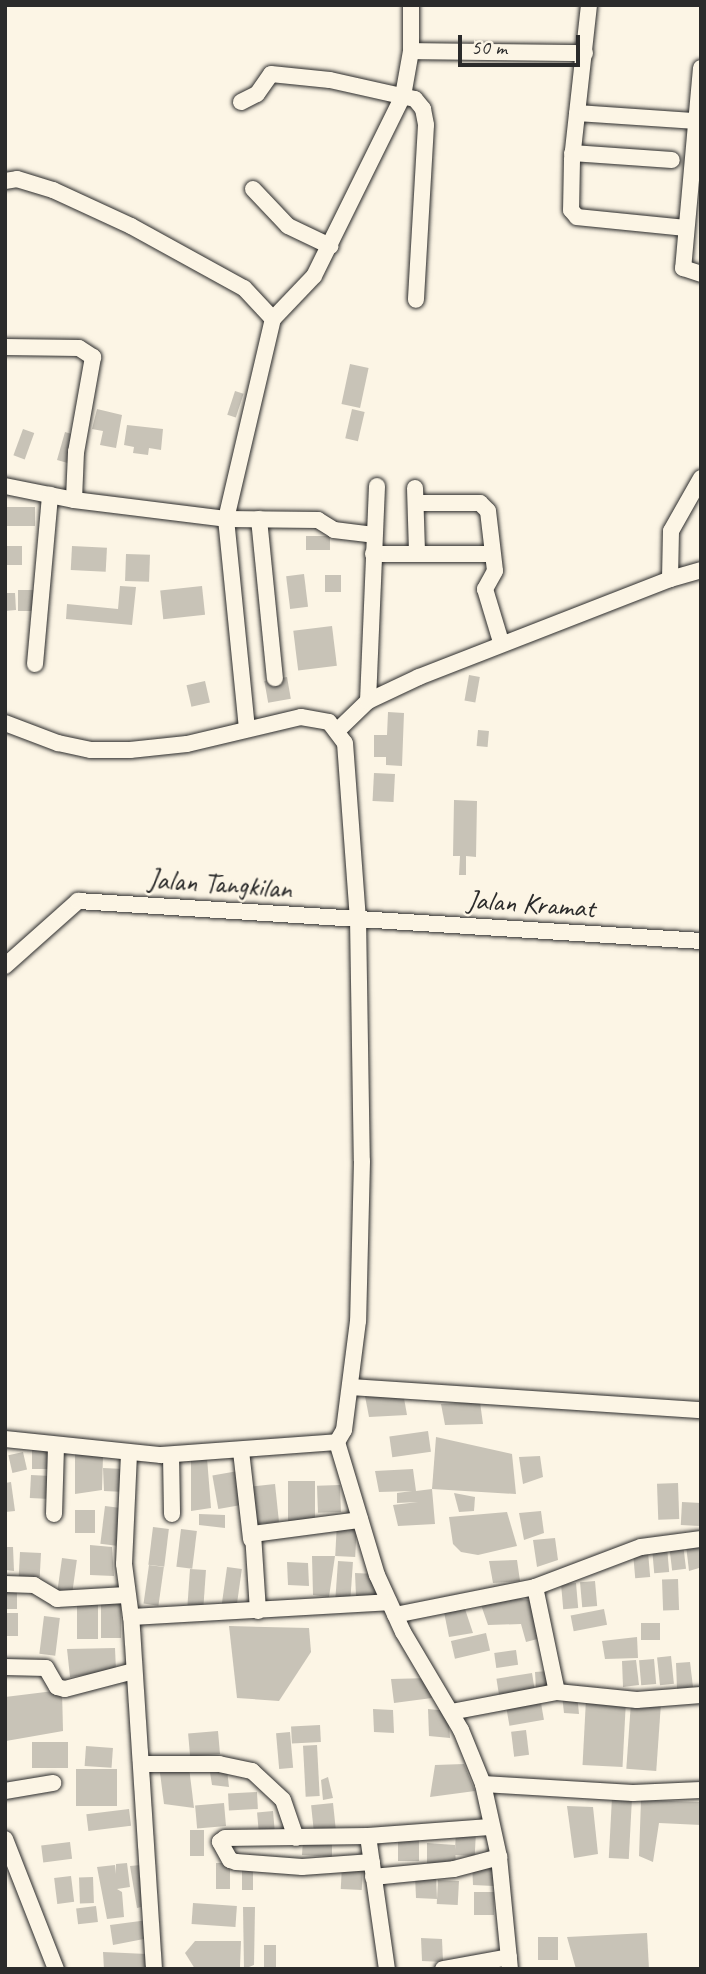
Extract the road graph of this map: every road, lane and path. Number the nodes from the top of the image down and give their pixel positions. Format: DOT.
graph roads {
  1 [pos="411,5"];
  2 [pos="589,5"];
  3 [pos="411,51"];
  4 [pos="585,53"];
  5 [pos="701,68"];
  6 [pos="403,96"];
  7 [pos="241,102"];
  8 [pos="578,113"];
  9 [pos="693,121"];
  10 [pos="572,153"];
  11 [pos="672,160"];
  12 [pos="5,181"];
  13 [pos="253,189"];
  14 [pos="685,228"];
  15 [pos="330,246"];
  16 [pos="701,274"];
  17 [pos="416,300"];
  18 [pos="273,319"];
  19 [pos="5,347"];
  20 [pos="701,478"];
  21 [pos="5,486"];
  22 [pos="377,486"];
  23 [pos="50,495"];
  24 [pos="74,500"];
  25 [pos="226,519"];
  26 [pos="259,519"];
  27 [pos="372,535"];
  28 [pos="417,553"];
  29 [pos="373,554"];
  30 [pos="492,554"];
  31 [pos="701,570"];
  32 [pos="670,579"];
  33 [pos="501,642"];
  34 [pos="35,664"];
  35 [pos="275,678"];
  36 [pos="368,701"];
  37 [pos="5,723"];
  38 [pos="247,729"];
  39 [pos="338,730"];
  40 [pos="358,919"];
  41 [pos="701,941"];
  42 [pos="5,966"];
  43 [pos="351,1387"];
  44 [pos="701,1410"];
  45 [pos="5,1439"];
  46 [pos="337,1442"];
  47 [pos="56,1445"];
  48 [pos="241,1451"];
  49 [pos="128,1454"];
  50 [pos="171,1455"];
  51 [pos="54,1514"];
  52 [pos="172,1514"];
  53 [pos="360,1520"];
  54 [pos="251,1539"];
  55 [pos="701,1539"];
  56 [pos="5,1584"];
  57 [pos="535,1587"];
  58 [pos="126,1595"];
  59 [pos="392,1609"];
  60 [pos="258,1611"];
  61 [pos="131,1617"];
  62 [pos="5,1667"];
  63 [pos="135,1671"];
  64 [pos="557,1692"];
  65 [pos="701,1695"];
  66 [pos="451,1712"];
  67 [pos="142,1764"];
  68 [pos="53,1783"];
  69 [pos="483,1784"];
  70 [pos="701,1790"];
  71 [pos="5,1791"];
  72 [pos="490,1827"];
  73 [pos="368,1836"];
  74 [pos="296,1838"];
  75 [pos="5,1839"];
  76 [pos="499,1857"];
  77 [pos="372,1870"];
  78 [pos="509,1963"];
  79 [pos="56,1969"];
  80 [pos="154,1969"];
  81 [pos="387,1969"];
  82 [pos="443,1969"];
  1 -- 3 [label="street"];
  2 -- 4 [label="street"];
  3 -- 4 [label="street"];
  3 -- 6 [label="street"];
  4 -- 8 [label="street"];
  5 -- 9 [label="street"];
  6 -- 7 [label="street"];
  6 -- 15 [label="street"];
  6 -- 17 [label="street"];
  8 -- 9 [label="street"];
  8 -- 10 [label="street"];
  9 -- 14 [label="street"];
  10 -- 11 [label="street"];
  10 -- 14 [label="street"];
  12 -- 18 [label="street"];
  13 -- 15 [label="street"];
  14 -- 16 [label="street"];
  15 -- 18 [label="street"];
  18 -- 25 [label="street"];
  19 -- 24 [label="street"];
  20 -- 32 [label="street"];
  21 -- 23 [label="street"];
  22 -- 27 [label="street"];
  23 -- 24 [label="street"];
  23 -- 34 [label="street"];
  24 -- 25 [label="street"];
  25 -- 26 [label="street"];
  25 -- 38 [label="street"];
  26 -- 27 [label="street"];
  26 -- 35 [label="street"];
  27 -- 29 [label="street"];
  28 -- 29 [label="street"];
  28 -- 30 [label="street"];
  28 -- 30 [label="street"];
  29 -- 36 [label="street"];
  30 -- 33 [label="street"];
  31 -- 32 [label="street"];
  32 -- 33 [label="street"];
  33 -- 36 [label="street"];
  36 -- 39 [label="street"];
  37 -- 38 [label="street"];
  38 -- 39 [label="street"];
  39 -- 40 [label="street"];
  40 -- 41 [label="street, Jalan Kramat"];
  40 -- 42 [label="street, Jalan Tangkilan"];
  40 -- 43 [label="street"];
  43 -- 44 [label="street"];
  43 -- 46 [label="street"];
  45 -- 47 [label="street"];
  46 -- 48 [label="street"];
  46 -- 53 [label="street"];
  47 -- 49 [label="street"];
  47 -- 51 [label="street"];
  48 -- 50 [label="street"];
  48 -- 54 [label="street"];
  49 -- 50 [label="street"];
  49 -- 58 [label="street"];
  50 -- 52 [label="street"];
  53 -- 54 [label="street"];
  53 -- 59 [label="street"];
  54 -- 60 [label="street"];
  55 -- 57 [label="street"];
  56 -- 58 [label="street"];
  57 -- 59 [label="street"];
  57 -- 64 [label="street"];
  58 -- 61 [label="street"];
  59 -- 60 [label="street"];
  59 -- 66 [label="street"];
  60 -- 61 [label="street"];
  61 -- 63 [label="street"];
  62 -- 63 [label="street"];
  63 -- 67 [label="street"];
  64 -- 65 [label="street"];
  64 -- 66 [label="street"];
  66 -- 69 [label="street"];
  67 -- 74 [label="street"];
  67 -- 80 [label="street"];
  68 -- 71 [label="street"];
  69 -- 70 [label="street"];
  69 -- 72 [label="street"];
  72 -- 73 [label="street"];
  72 -- 76 [label="street"];
  73 -- 74 [label="street"];
  73 -- 77 [label="street"];
  74 -- 77 [label="street"];
  75 -- 79 [label="street"];
  76 -- 77 [label="street"];
  76 -- 78 [label="street"];
  77 -- 81 [label="street"];
  78 -- 82 [label="street"];
}
